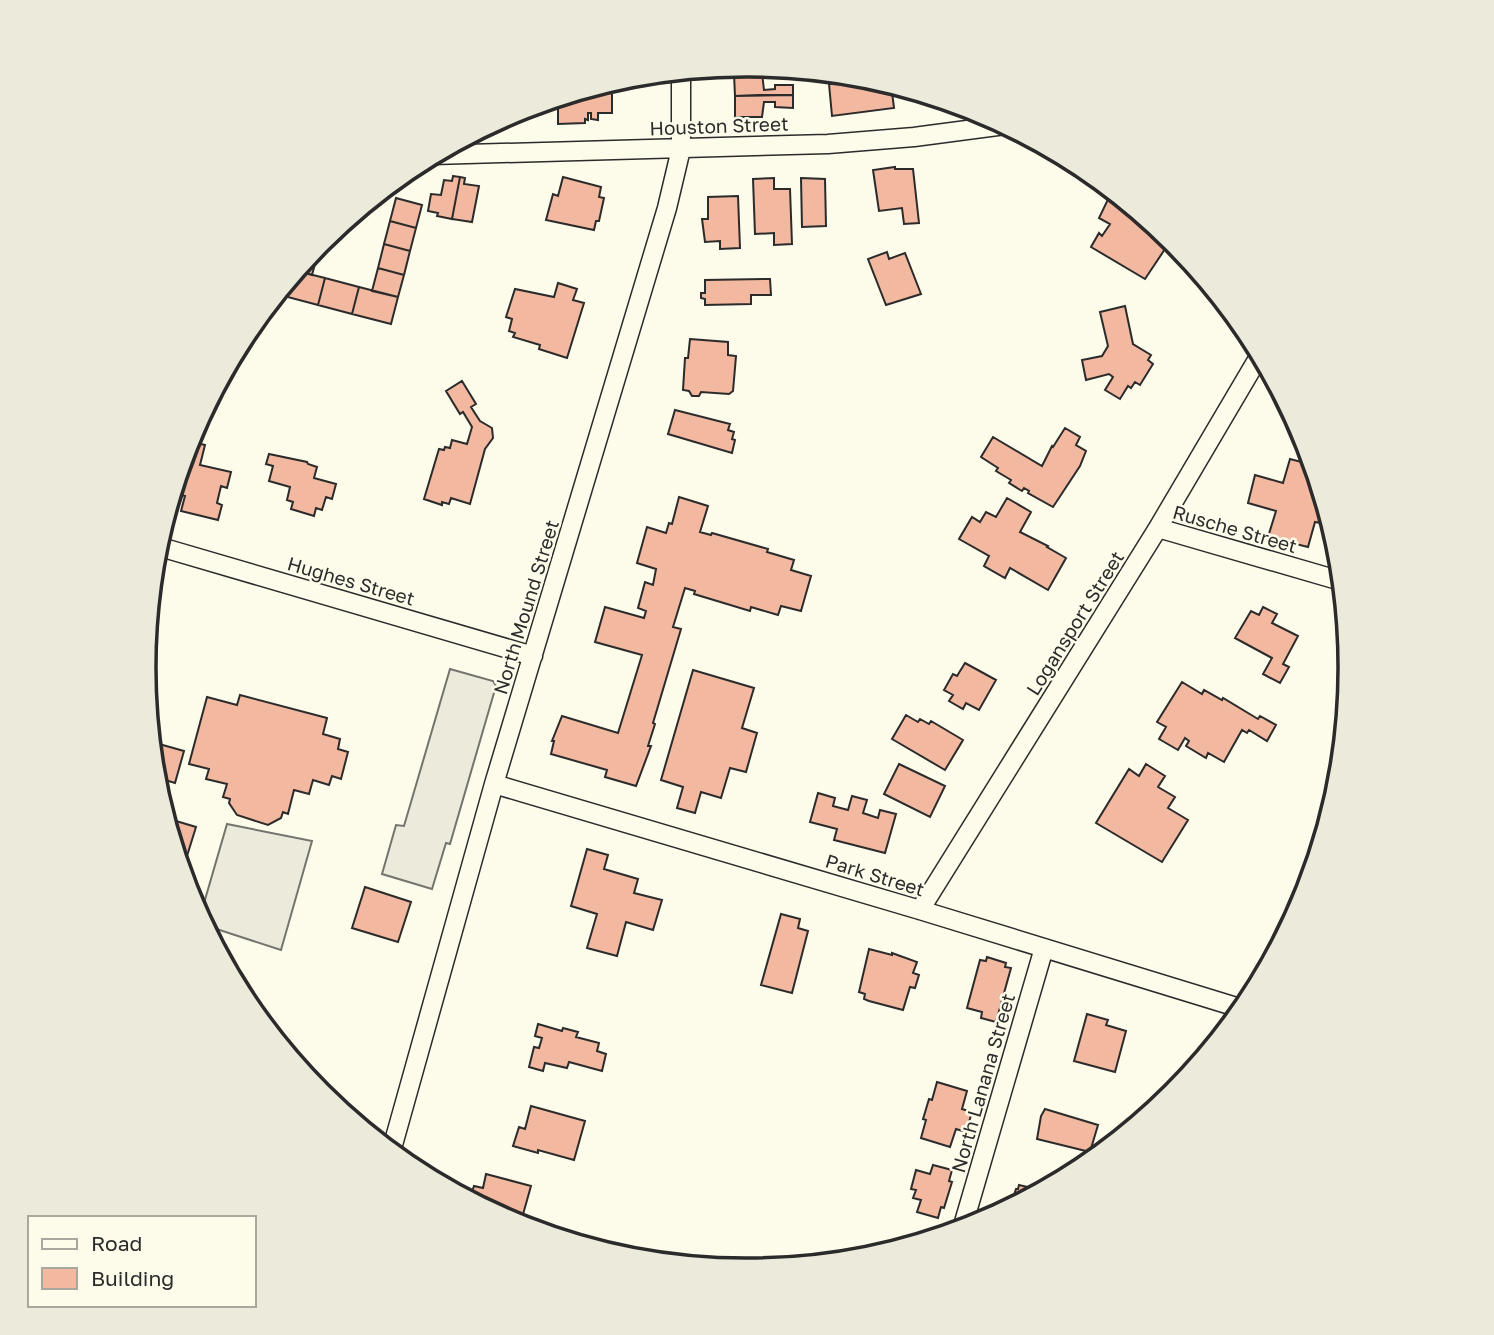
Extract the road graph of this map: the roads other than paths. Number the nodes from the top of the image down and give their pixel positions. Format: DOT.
graph roads {
  1 [pos="681,81"];
  2 [pos="984,127"];
  3 [pos="681,149"];
  4 [pos="455,154"];
  5 [pos="1254,365"];
  6 [pos="1158,528"];
  7 [pos="169,549"];
  8 [pos="1330,578"];
  9 [pos="533,656"];
  10 [pos="494,784"];
  11 [pos="920,910"];
  12 [pos="1044,948"];
  13 [pos="1231,1005"];
  14 [pos="394,1140"];
  15 [pos="966,1216"];
  1 -- 3 [label="street, North Mound Street"];
  2 -- 3 [label="street, Houston Street"];
  3 -- 4 [label="street, Houston Street"];
  3 -- 9 [label="street, North Mound Street"];
  5 -- 6 [label="street, Logansport Street"];
  6 -- 8 [label="street, Rusche Street"];
  6 -- 11 [label="street, Logansport Street"];
  7 -- 9 [label="street, Hughes Street"];
  9 -- 10 [label="street, North Mound Street"];
  10 -- 11 [label="street, Park Street"];
  10 -- 14 [label="street, North Mound Street"];
  11 -- 12 [label="street, Park Street"];
  12 -- 13 [label="street, Park Street"];
  12 -- 15 [label="street, North Lanana Street"];
}
